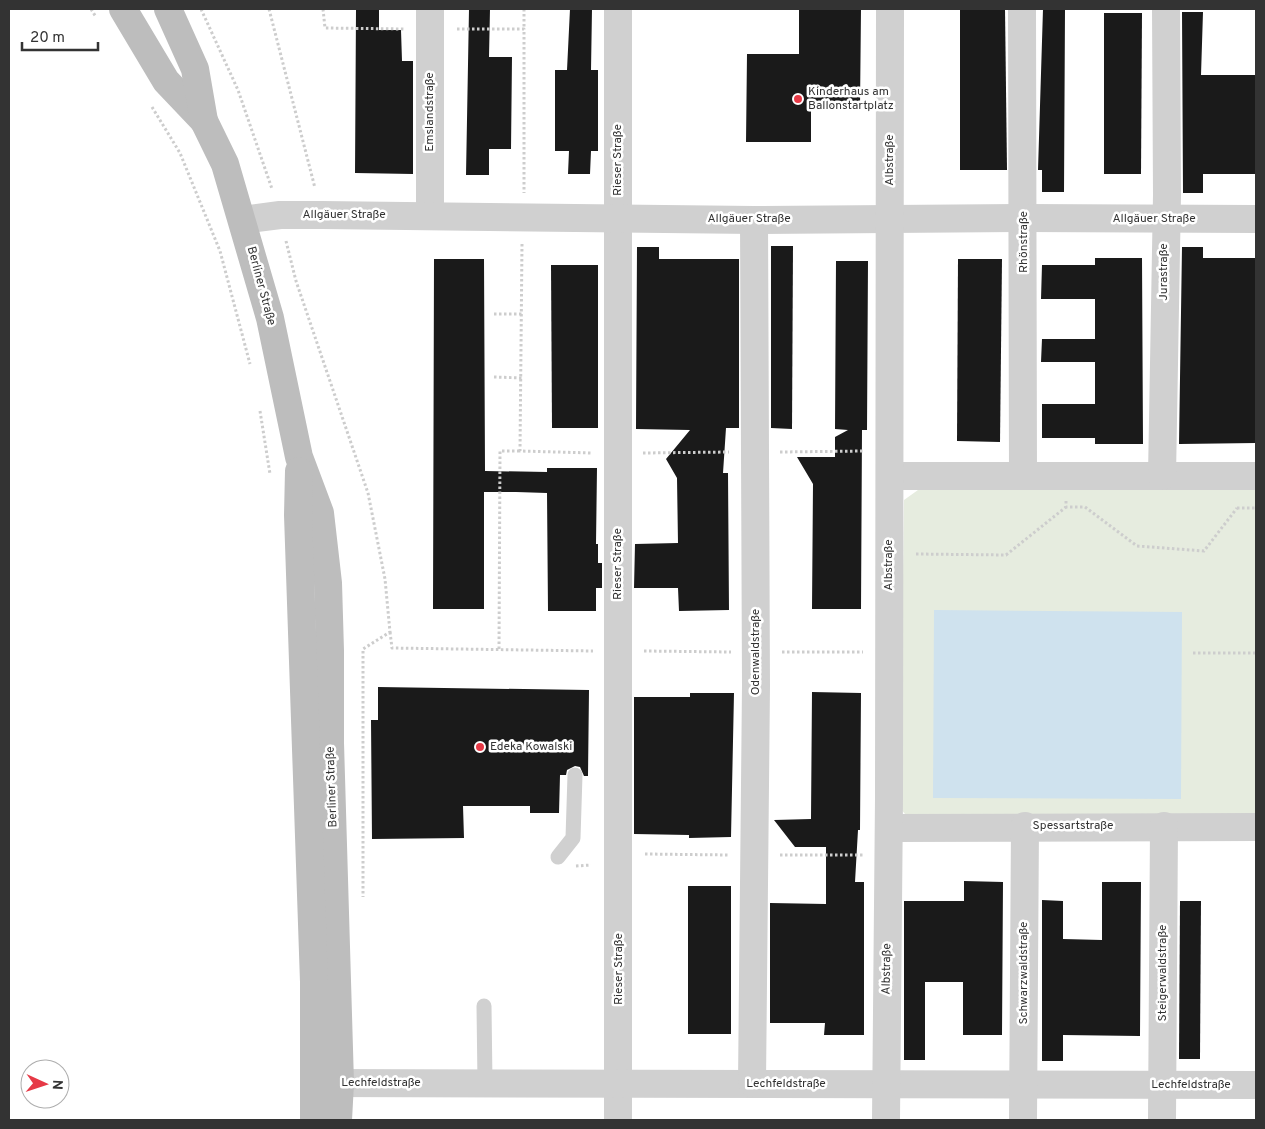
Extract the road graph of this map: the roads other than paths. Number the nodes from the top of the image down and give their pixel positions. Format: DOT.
graph roads {
  1 [pos="123,9"];
  2 [pos="168,9"];
  3 [pos="618,9"];
  4 [pos="890,9"];
  5 [pos="1022,9"];
  6 [pos="1166,9"];
  7 [pos="430,19"];
  8 [pos="204,121"];
  9 [pos="430,215"];
  10 [pos="617,218"];
  11 [pos="1024,218"];
  12 [pos="1165,219"];
  13 [pos="1256,219"];
  14 [pos="242,220"];
  15 [pos="754,220"];
  16 [pos="891,220"];
  17 [pos="890,476"];
  18 [pos="1022,476"];
  19 [pos="1162,476"];
  20 [pos="1256,476"];
  21 [pos="575,775"];
  22 [pos="1025,826"];
  23 [pos="1164,826"];
  24 [pos="1256,827"];
  25 [pos="889,828"];
  26 [pos="558,857"];
  27 [pos="484,1006"];
  28 [pos="485,1082"];
  29 [pos="328,1083"];
  30 [pos="619,1083"];
  31 [pos="752,1083"];
  32 [pos="886,1084"];
  33 [pos="1024,1084"];
  34 [pos="1162,1084"];
  35 [pos="1256,1085"];
  36 [pos="314,1120"];
  37 [pos="338,1120"];
  38 [pos="618,1120"];
  39 [pos="886,1120"];
  40 [pos="1023,1120"];
  41 [pos="1162,1120"];
  1 -- 8 [label="street, Berliner Straße"];
  2 -- 8 [label="street, Berliner Straße"];
  3 -- 10 [label="street, Rieser Straße"];
  4 -- 16 [label="street, Albstraße"];
  5 -- 11 [label="street, Rhönstraße"];
  6 -- 12 [label="street, Jurastraße"];
  7 -- 9 [label="street, Emslandstraße"];
  8 -- 14 [label="street, Berliner Straße"];
  9 -- 10 [label="street, Allgäuer Straße"];
  9 -- 14 [label="street, Allgäuer Straße"];
  10 -- 15 [label="street, Allgäuer Straße"];
  10 -- 30 [label="street, Rieser Straße"];
  11 -- 12 [label="street, Allgäuer Straße"];
  11 -- 16 [label="street, Allgäuer Straße"];
  11 -- 18 [label="street, Rhönstraße"];
  12 -- 13 [label="street, Allgäuer Straße"];
  12 -- 19 [label="street, Jurastraße"];
  14 -- 29 [label="street, Berliner Straße"];
  15 -- 16 [label="street, Allgäuer Straße"];
  15 -- 31 [label="street, Odenwaldstraße"];
  16 -- 17 [label="street, Albstraße"];
  17 -- 18 [label="street"];
  17 -- 25 [label="street, Albstraße"];
  18 -- 19 [label="street"];
  19 -- 20 [label="street"];
  21 -- 26 [label="lane"];
  22 -- 23 [label="street, Spessartstraße"];
  22 -- 25 [label="street, Spessartstraße"];
  22 -- 33 [label="street, Schwarzwaldstraße"];
  23 -- 24 [label="street, Spessartstraße"];
  23 -- 34 [label="street, Steigerwaldstraße"];
  25 -- 32 [label="street, Albstraße"];
  27 -- 28 [label="lane"];
  28 -- 29 [label="street, Lechfeldstraße"];
  28 -- 30 [label="street, Lechfeldstraße"];
  29 -- 36 [label="street, Berliner Straße"];
  29 -- 37 [label="street, Berliner Straße"];
  30 -- 31 [label="street, Lechfeldstraße"];
  30 -- 38 [label="street, Rieser Straße"];
  31 -- 32 [label="street, Lechfeldstraße"];
  32 -- 33 [label="street, Lechfeldstraße"];
  32 -- 39 [label="street, Albstraße"];
  33 -- 34 [label="street, Lechfeldstraße"];
  33 -- 40 [label="street, Schwarzwaldstraße"];
  34 -- 35 [label="street, Lechfeldstraße"];
  34 -- 41 [label="street, Steigerwaldstraße"];
}
